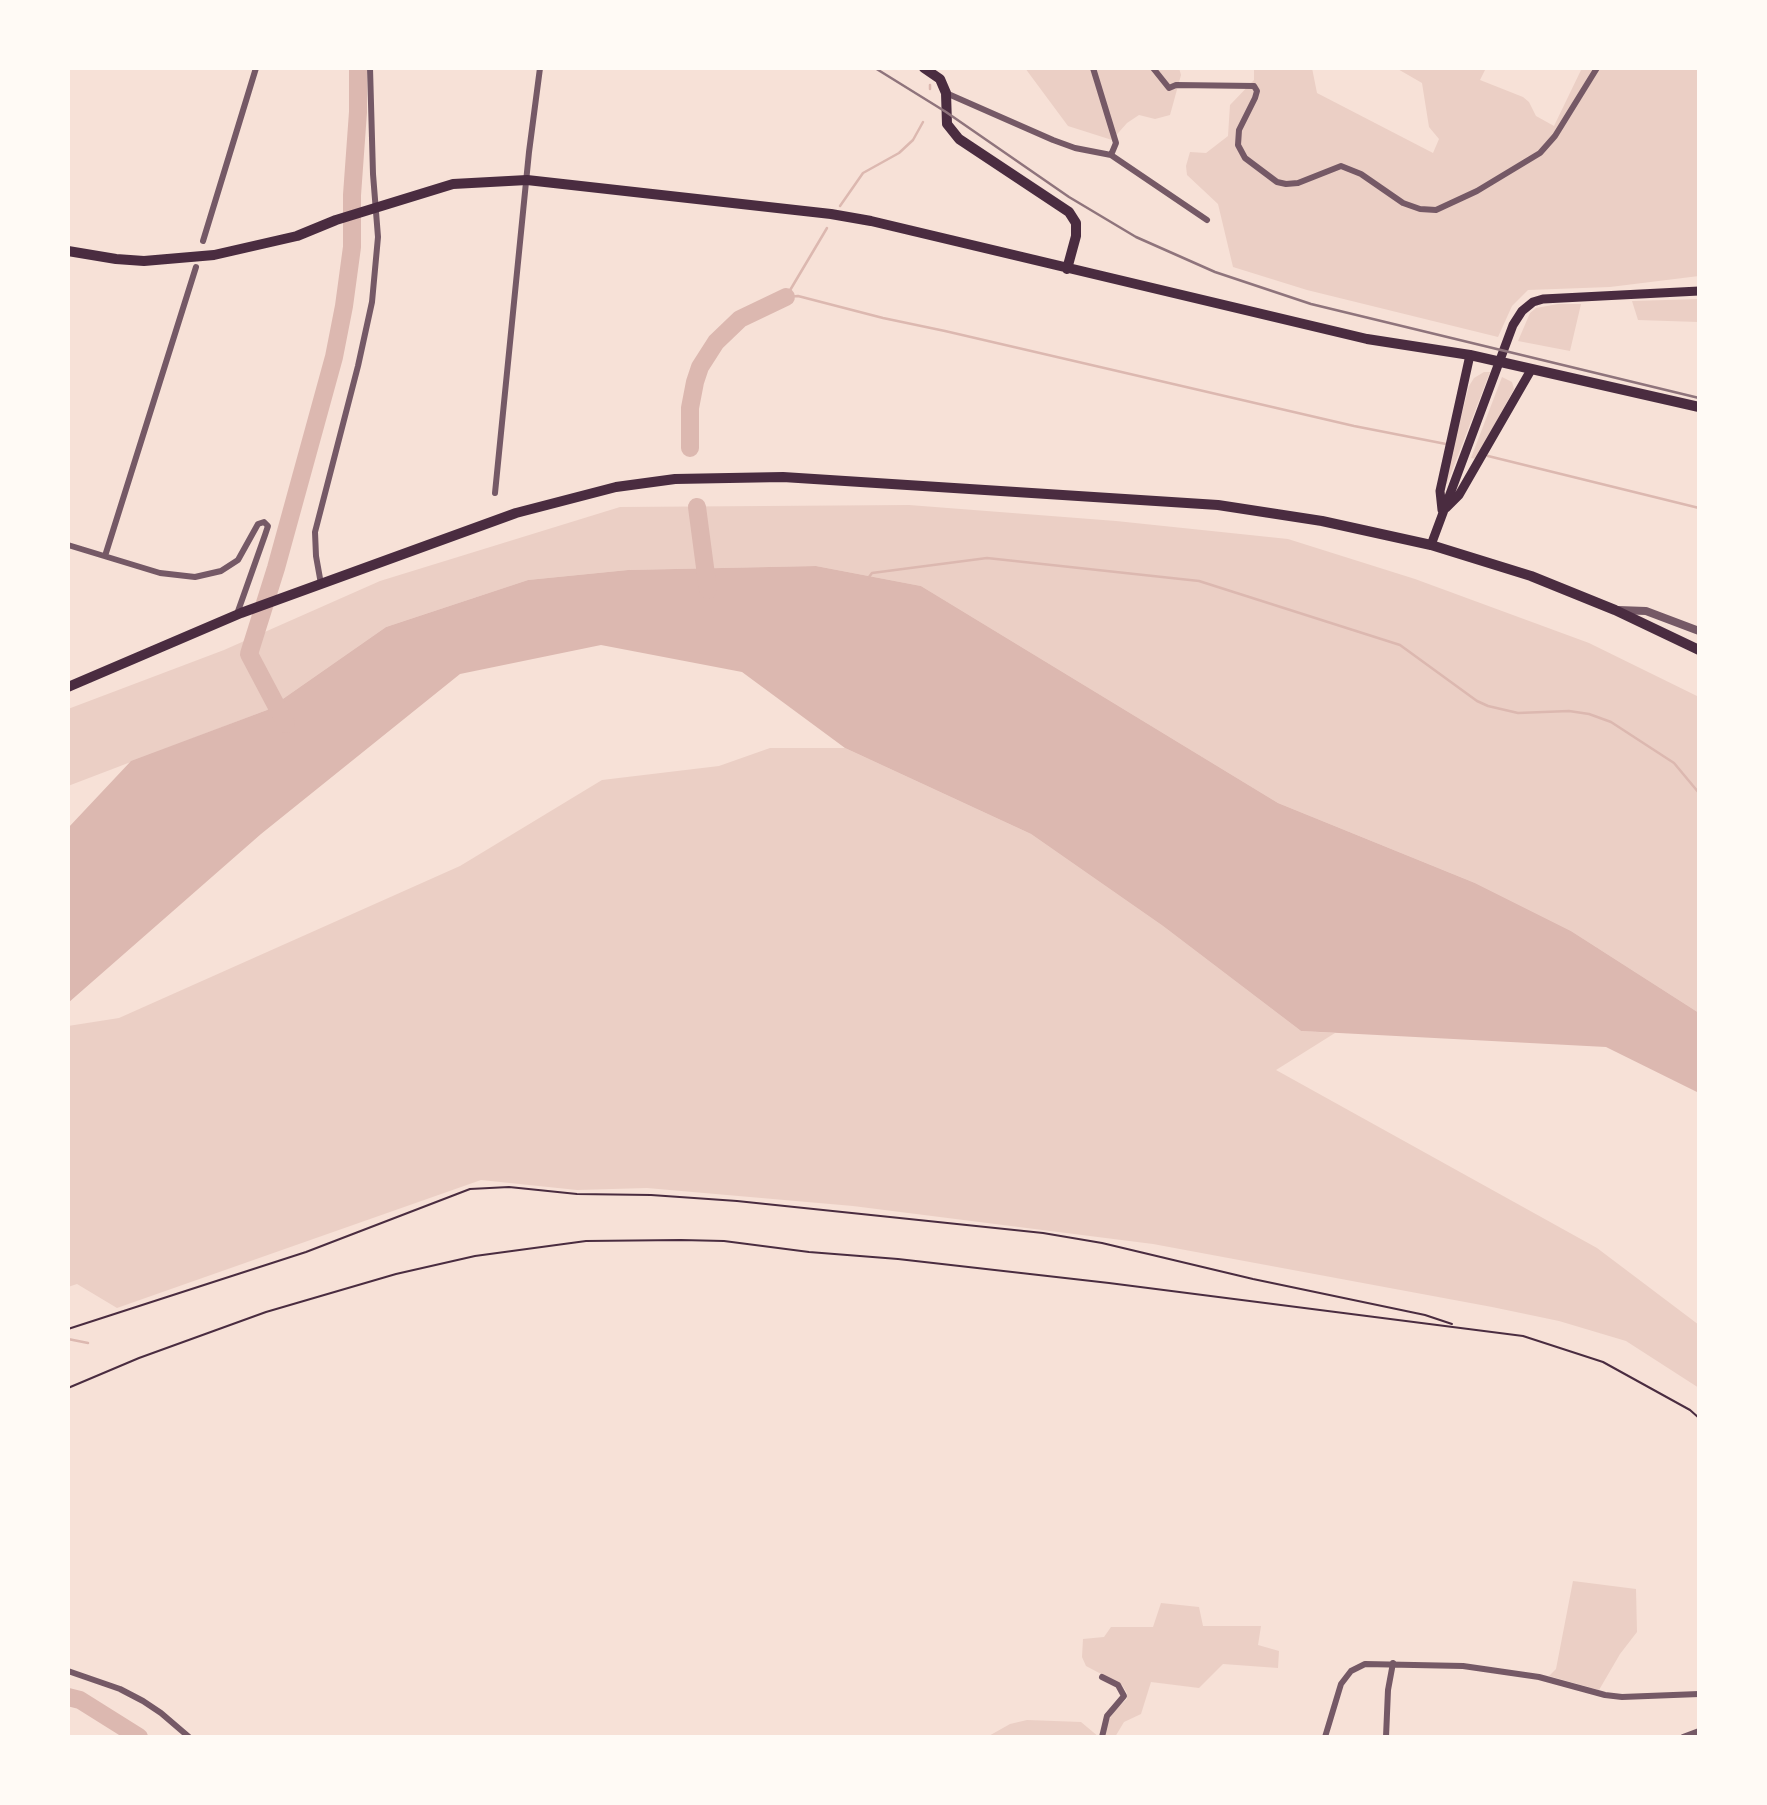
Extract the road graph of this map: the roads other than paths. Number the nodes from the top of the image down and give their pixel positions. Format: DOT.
graph roads {
  1 [pos="256,68"];
  2 [pos="370,68"];
  3 [pos="540,68"];
  4 [pos="1093,68"];
  5 [pos="1153,68"];
  6 [pos="1597,68"];
  7 [pos="926,69"];
  8 [pos="946,93"];
  9 [pos="1111,155"];
  10 [pos="527,180"];
  11 [pos="371,209"];
  12 [pos="1207,220"];
  13 [pos="203,241"];
  14 [pos="68,251"];
  15 [pos="195,267"];
  16 [pos="1067,269"];
  17 [pos="1699,291"];
  18 [pos="1470,355"];
  19 [pos="1531,370"];
  20 [pos="1699,407"];
  21 [pos="495,493"];
  22 [pos="1442,511"];
  23 [pos="68,545"];
  24 [pos="1431,545"];
  25 [pos="106,556"];
  26 [pos="321,584"];
  27 [pos="1615,610"];
  28 [pos="239,614"];
  29 [pos="1699,631"];
  30 [pos="1699,650"];
  31 [pos="68,687"];
  32 [pos="1393,1663"];
  33 [pos="68,1671"];
  34 [pos="1102,1676"];
  35 [pos="1699,1694"];
  36 [pos="1699,1731"];
  37 [pos="189,1737"];
  38 [pos="1102,1737"];
  39 [pos="1325,1737"];
  40 [pos="1387,1737"];
  41 [pos="1682,1737"];
  1 -- 13 [label="street"];
  2 -- 11 [label="street"];
  3 -- 10 [label="street"];
  4 -- 9 [label="street"];
  5 -- 6 [label="street"];
  7 -- 8 [label="main road"];
  8 -- 9 [label="street"];
  8 -- 16 [label="main road"];
  9 -- 12 [label="street"];
  10 -- 11 [label="main road"];
  10 -- 16 [label="main road"];
  10 -- 21 [label="street"];
  11 -- 14 [label="main road"];
  11 -- 26 [label="street"];
  15 -- 25 [label="street"];
  16 -- 18 [label="main road"];
  17 -- 22 [label="main road"];
  18 -- 19 [label="main road"];
  18 -- 22 [label="main road"];
  19 -- 20 [label="main road"];
  19 -- 22 [label="main road"];
  22 -- 24 [label="main road"];
  23 -- 25 [label="street"];
  24 -- 26 [label="highway"];
  24 -- 27 [label="highway"];
  25 -- 28 [label="street"];
  26 -- 28 [label="highway"];
  27 -- 29 [label="street"];
  27 -- 30 [label="highway"];
  28 -- 31 [label="highway"];
  32 -- 35 [label="street"];
  32 -- 39 [label="street"];
  32 -- 40 [label="street"];
  33 -- 37 [label="street"];
  34 -- 38 [label="street"];
  36 -- 41 [label="street"];
}
